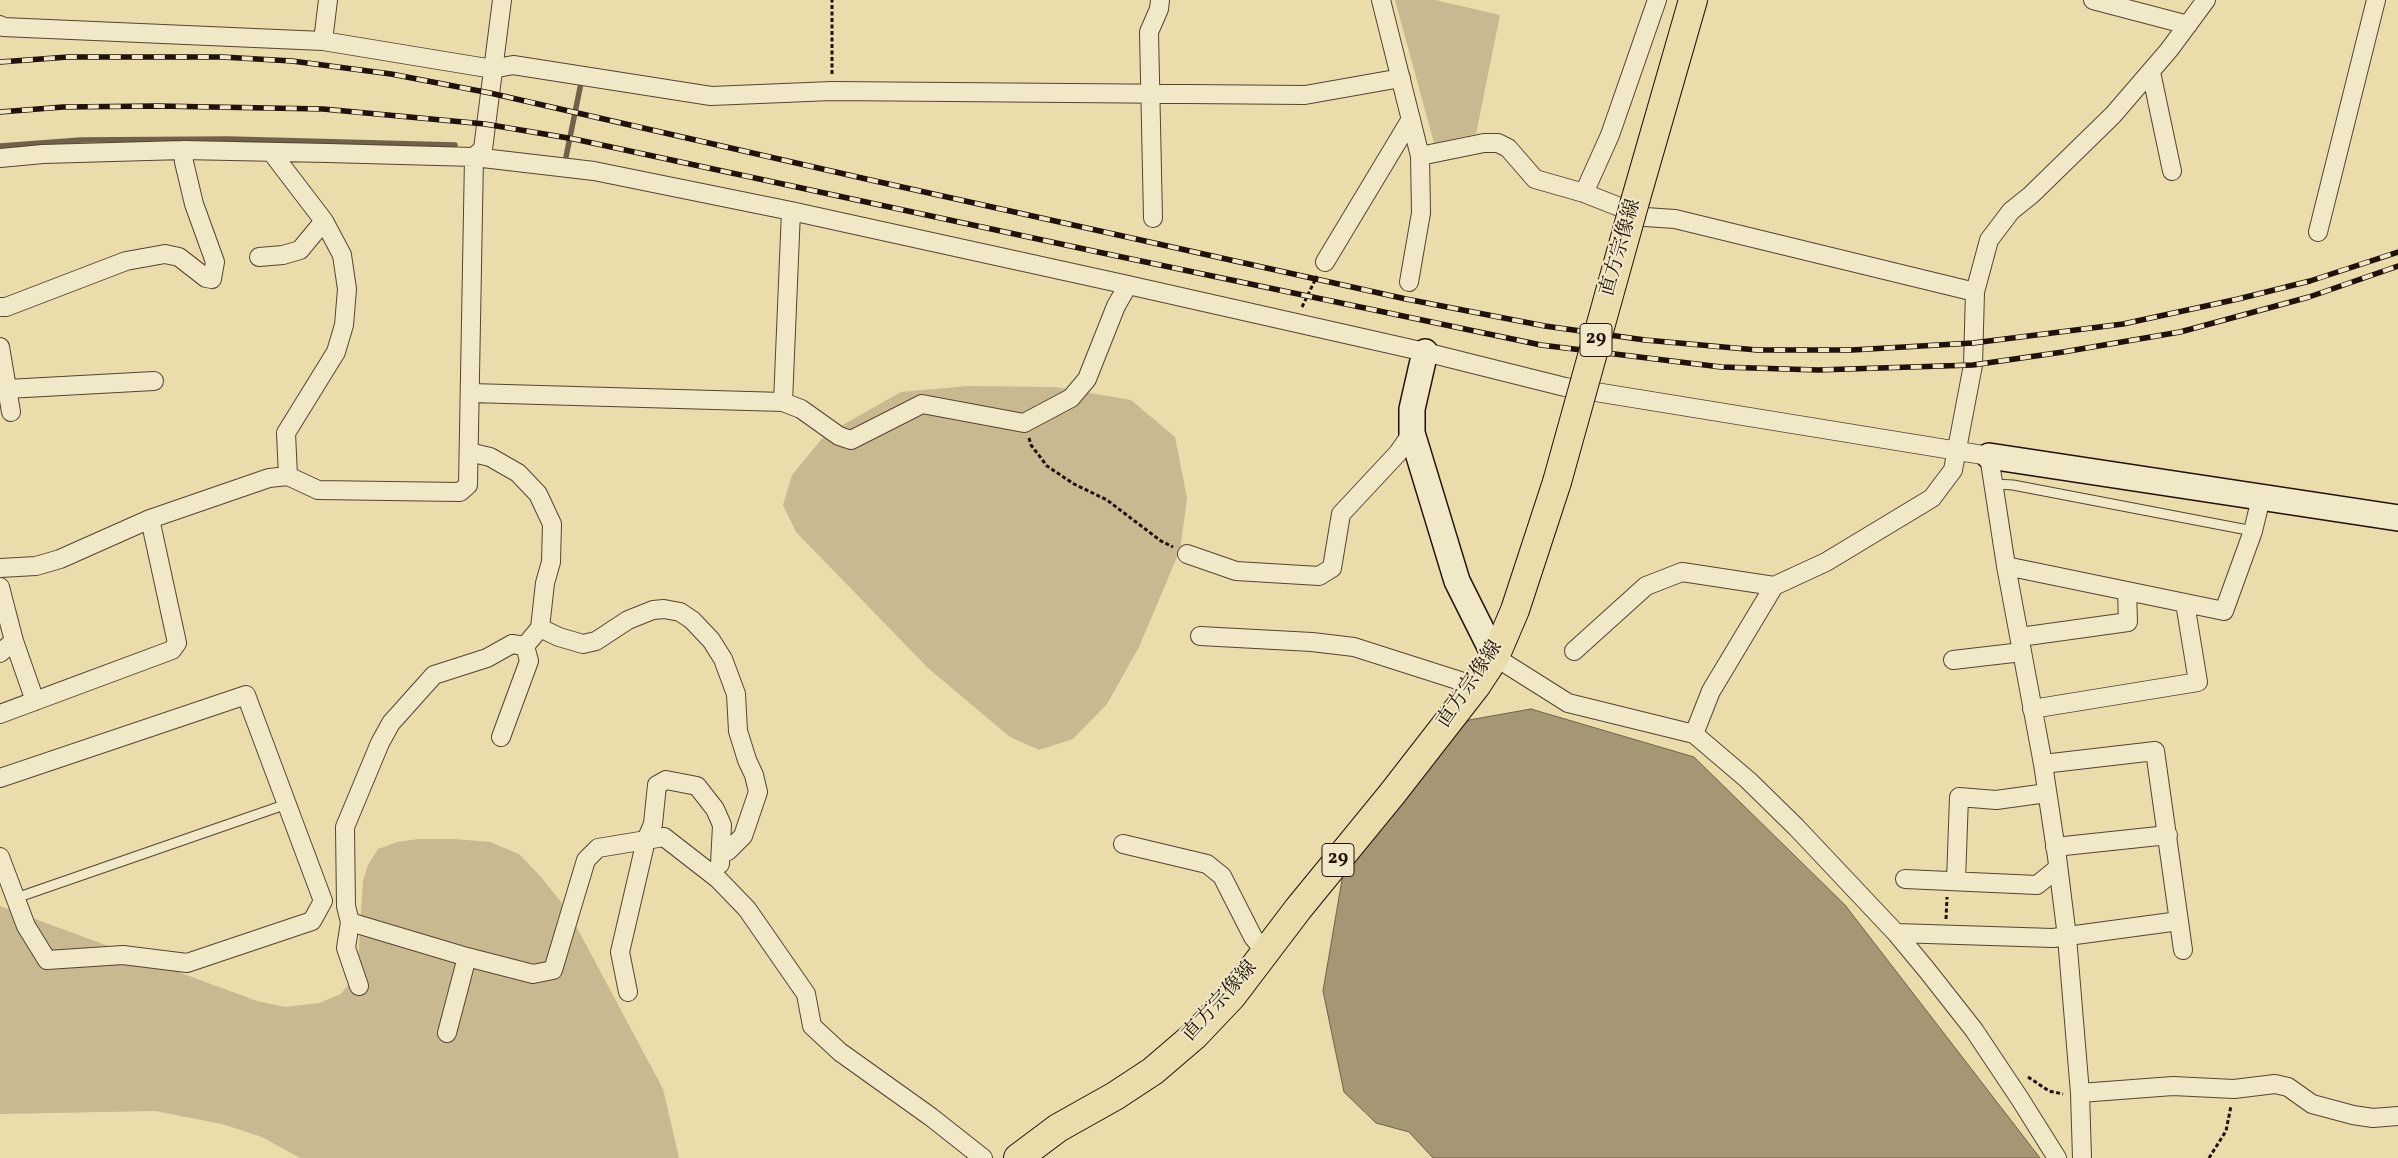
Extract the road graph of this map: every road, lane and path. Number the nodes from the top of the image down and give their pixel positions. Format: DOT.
graph roads {
  1 [pos="328,0"];
  2 [pos="502,0"];
  3 [pos="832,0"];
  4 [pos="1160,0"];
  5 [pos="1381,0"];
  6 [pos="1658,0"];
  7 [pos="1693,0"];
  8 [pos="2093,0"];
  9 [pos="2206,0"];
  10 [pos="2376,0"];
  11 [pos="0,25"];
  12 [pos="2188,25"];
  13 [pos="322,41"];
  14 [pos="493,69"];
  15 [pos="2151,72"];
  16 [pos="1401,78"];
  17 [pos="832,91"];
  18 [pos="1152,94"];
  19 [pos="1411,119"];
  20 [pos="183,150"];
  21 [pos="272,153"];
  22 [pos="1420,156"];
  23 [pos="474,157"];
  24 [pos="0,158"];
  25 [pos="2172,171"];
  26 [pos="1584,193"];
  27 [pos="791,211"];
  28 [pos="1153,218"];
  29 [pos="324,220"];
  30 [pos="2318,232"];
  31 [pos="259,257"];
  32 [pos="1325,262"];
  33 [pos="1409,282"];
  34 [pos="1128,286"];
  35 [pos="1975,292"];
  36 [pos="0,307"];
  37 [pos="1294,323"];
  38 [pos="0,348"];
  39 [pos="1425,352"];
  40 [pos="154,381"];
  41 [pos="7,389"];
  42 [pos="471,393"];
  43 [pos="783,402"];
  44 [pos="11,412"];
  45 [pos="1024,423"];
  46 [pos="1412,433"];
  47 [pos="1959,450"];
  48 [pos="469,452"];
  49 [pos="1990,456"];
  50 [pos="288,476"];
  51 [pos="1994,484"];
  52 [pos="2261,498"];
  53 [pos="2398,518"];
  54 [pos="150,519"];
  55 [pos="2253,532"];
  56 [pos="1188,554"];
  57 [pos="2006,566"];
  58 [pos="0,568"];
  59 [pos="1774,586"];
  60 [pos="0,587"];
  61 [pos="2127,591"];
  62 [pos="2186,603"];
  63 [pos="540,628"];
  64 [pos="1200,636"];
  65 [pos="14,641"];
  66 [pos="2021,644"];
  67 [pos="525,646"];
  68 [pos="1574,651"];
  69 [pos="0,653"];
  70 [pos="1495,656"];
  71 [pos="1953,660"];
  72 [pos="1476,686"];
  73 [pos="36,701"];
  74 [pos="2032,709"];
  75 [pos="0,714"];
  76 [pos="1694,734"];
  77 [pos="501,737"];
  78 [pos="2044,764"];
  79 [pos="0,778"];
  80 [pos="2047,793"];
  81 [pos="287,804"];
  82 [pos="2168,835"];
  83 [pos="646,840"];
  84 [pos="1123,844"];
  85 [pos="2055,847"];
  86 [pos="721,853"];
  87 [pos="0,857"];
  88 [pos="2058,868"];
  89 [pos="718,879"];
  90 [pos="1905,879"];
  91 [pos="1952,881"];
  92 [pos="16,898"];
  93 [pos="2179,921"];
  94 [pos="350,922"];
  95 [pos="1896,933"];
  96 [pos="1946,934"];
  97 [pos="2067,937"];
  98 [pos="2183,950"];
  99 [pos="1265,952"];
  100 [pos="467,957"];
  101 [pos="359,986"];
  102 [pos="628,992"];
  103 [pos="447,1034"];
  104 [pos="2000,1069"];
  105 [pos="2234,1089"];
  106 [pos="2080,1093"];
  107 [pos="2398,1116"];
  108 [pos="983,1158"];
  109 [pos="1018,1158"];
  110 [pos="2057,1158"];
  111 [pos="2082,1158"];
  112 [pos="2209,1158"];
  1 -- 13 [label="street"];
  2 -- 14 [label="street"];
  3 -- 17 [label="path"];
  4 -- 18 [label="street"];
  5 -- 16 [label="street"];
  6 -- 26 [label="street"];
  7 -- 70 [label="main road, 直方宗像線 / 29, bridge"];
  8 -- 12 [label="street"];
  9 -- 12 [label="street"];
  10 -- 30 [label="street"];
  11 -- 13 [label="street"];
  12 -- 15 [label="street"];
  13 -- 14 [label="street"];
  14 -- 17 [label="street"];
  14 -- 23 [label="street"];
  15 -- 25 [label="street"];
  15 -- 35 [label="street"];
  16 -- 18 [label="street"];
  16 -- 19 [label="street"];
  17 -- 18 [label="street"];
  18 -- 28 [label="street"];
  19 -- 22 [label="street"];
  19 -- 32 [label="street"];
  20 -- 21 [label="street"];
  20 -- 24 [label="street"];
  20 -- 36 [label="street"];
  21 -- 23 [label="street"];
  21 -- 29 [label="street"];
  22 -- 26 [label="street"];
  22 -- 33 [label="street"];
  23 -- 27 [label="street"];
  23 -- 42 [label="street"];
  26 -- 35 [label="street"];
  27 -- 34 [label="street"];
  27 -- 43 [label="street"];
  29 -- 31 [label="street"];
  29 -- 50 [label="street"];
  32 -- 37 [label="path"];
  34 -- 37 [label="street"];
  34 -- 45 [label="street"];
  35 -- 47 [label="street"];
  37 -- 39 [label="street"];
  38 -- 41 [label="street"];
  39 -- 46 [label="street"];
  39 -- 47 [label="street"];
  40 -- 41 [label="street"];
  41 -- 44 [label="street"];
  42 -- 43 [label="street"];
  42 -- 48 [label="street"];
  43 -- 45 [label="street"];
  45 -- 56 [label="path"];
  46 -- 56 [label="street"];
  46 -- 70 [label="street"];
  47 -- 49 [label="street"];
  47 -- 59 [label="street"];
  48 -- 50 [label="street"];
  48 -- 63 [label="street"];
  49 -- 51 [label="street"];
  49 -- 52 [label="street"];
  50 -- 54 [label="street"];
  51 -- 55 [label="lane"];
  51 -- 57 [label="street"];
  52 -- 53 [label="street"];
  52 -- 55 [label="street"];
  54 -- 58 [label="street"];
  54 -- 73 [label="street"];
  55 -- 62 [label="street"];
  57 -- 61 [label="street"];
  57 -- 66 [label="street"];
  59 -- 68 [label="street"];
  59 -- 76 [label="street"];
  60 -- 65 [label="street"];
  61 -- 62 [label="street"];
  61 -- 66 [label="street"];
  62 -- 74 [label="street"];
  63 -- 67 [label="street"];
  63 -- 86 [label="street"];
  64 -- 72 [label="street"];
  65 -- 69 [label="street"];
  65 -- 73 [label="street"];
  66 -- 71 [label="street"];
  66 -- 74 [label="street"];
  67 -- 77 [label="street"];
  67 -- 94 [label="street"];
  70 -- 72 [label="main road, 直方宗像線 / 29"];
  70 -- 76 [label="street"];
  72 -- 99 [label="main road, 直方宗像線 / 29"];
  73 -- 75 [label="street"];
  74 -- 78 [label="street"];
  76 -- 95 [label="street"];
  78 -- 80 [label="street"];
  78 -- 82 [label="street"];
  79 -- 81 [label="street"];
  80 -- 85 [label="street"];
  80 -- 91 [label="street"];
  81 -- 92 [label="lane"];
  81 -- 92 [label="street"];
  82 -- 85 [label="street"];
  82 -- 93 [label="street"];
  83 -- 86 [label="street"];
  83 -- 89 [label="street"];
  83 -- 100 [label="street"];
  83 -- 102 [label="street"];
  84 -- 99 [label="street"];
  85 -- 88 [label="street"];
  86 -- 89 [label="street"];
  87 -- 92 [label="street"];
  88 -- 91 [label="street"];
  88 -- 97 [label="street"];
  89 -- 108 [label="street"];
  90 -- 91 [label="street"];
  91 -- 96 [label="path"];
  93 -- 97 [label="street"];
  93 -- 98 [label="street"];
  94 -- 100 [label="street"];
  94 -- 101 [label="street"];
  95 -- 96 [label="street"];
  95 -- 104 [label="street"];
  96 -- 97 [label="street"];
  97 -- 106 [label="street"];
  99 -- 109 [label="main road, 直方宗像線 / 29"];
  100 -- 103 [label="street"];
  104 -- 106 [label="path"];
  104 -- 110 [label="street"];
  105 -- 106 [label="street"];
  105 -- 107 [label="street"];
  105 -- 112 [label="path"];
  106 -- 111 [label="street"];
}
